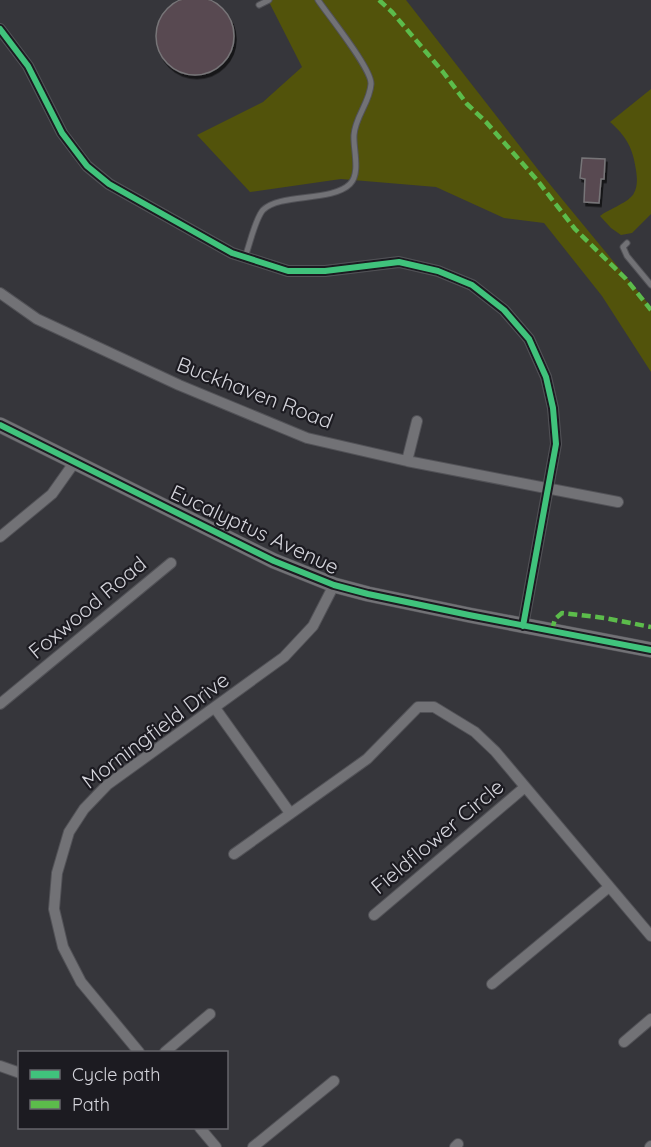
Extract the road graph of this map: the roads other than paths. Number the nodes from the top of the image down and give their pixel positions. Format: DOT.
graph roads {
  1 [pos="269,0"];
  2 [pos="318,0"];
  3 [pos="259,5"];
  4 [pos="2,35"];
  5 [pos="627,243"];
  6 [pos="245,257"];
  7 [pos="651,285"];
  8 [pos="0,293"];
  9 [pos="417,421"];
  10 [pos="0,425"];
  11 [pos="407,461"];
  12 [pos="74,462"];
  13 [pos="548,488"];
  14 [pos="618,502"];
  15 [pos="0,537"];
  16 [pos="171,563"];
  17 [pos="334,585"];
  18 [pos="524,626"];
  19 [pos="651,650"];
  20 [pos="0,704"];
  21 [pos="215,708"];
  22 [pos="525,787"];
  23 [pos="290,813"];
  24 [pos="234,854"];
  25 [pos="609,887"];
  26 [pos="374,915"];
  27 [pos="651,936"];
  28 [pos="492,984"];
  29 [pos="210,1014"];
  30 [pos="651,1019"];
  31 [pos="624,1042"];
  32 [pos="137,1051"];
  33 [pos="167,1051"];
  34 [pos="0,1066"];
  35 [pos="18,1072"];
  36 [pos="334,1081"];
  37 [pos="201,1129"];
  38 [pos="216,1147"];
  39 [pos="253,1147"];
  1 -- 3 [label="lane"];
  2 -- 6 [label="lane"];
  4 -- 6 [label="street"];
  5 -- 7 [label="lane"];
  6 -- 13 [label="street"];
  8 -- 11 [label="street, Buckhaven Road"];
  9 -- 11 [label="street"];
  10 -- 12 [label="street, Eucalyptus Avenue"];
  11 -- 13 [label="street, Buckhaven Road"];
  12 -- 15 [label="street"];
  12 -- 17 [label="street, Eucalyptus Avenue"];
  13 -- 14 [label="street, Buckhaven Road"];
  13 -- 18 [label="street"];
  16 -- 20 [label="street, Foxwood Road"];
  17 -- 18 [label="street, Eucalyptus Avenue"];
  17 -- 21 [label="street, Morningfield Drive"];
  18 -- 19 [label="street, Eucalyptus Avenue"];
  21 -- 23 [label="street"];
  21 -- 32 [label="street, Morningfield Drive"];
  22 -- 23 [label="street"];
  22 -- 25 [label="street"];
  22 -- 26 [label="street, Fieldflower Circle"];
  23 -- 24 [label="street"];
  25 -- 27 [label="street"];
  25 -- 28 [label="street"];
  29 -- 33 [label="street"];
  30 -- 31 [label="street"];
  34 -- 35 [label="street"];
  36 -- 39 [label="street"];
  37 -- 38 [label="street"];
}
